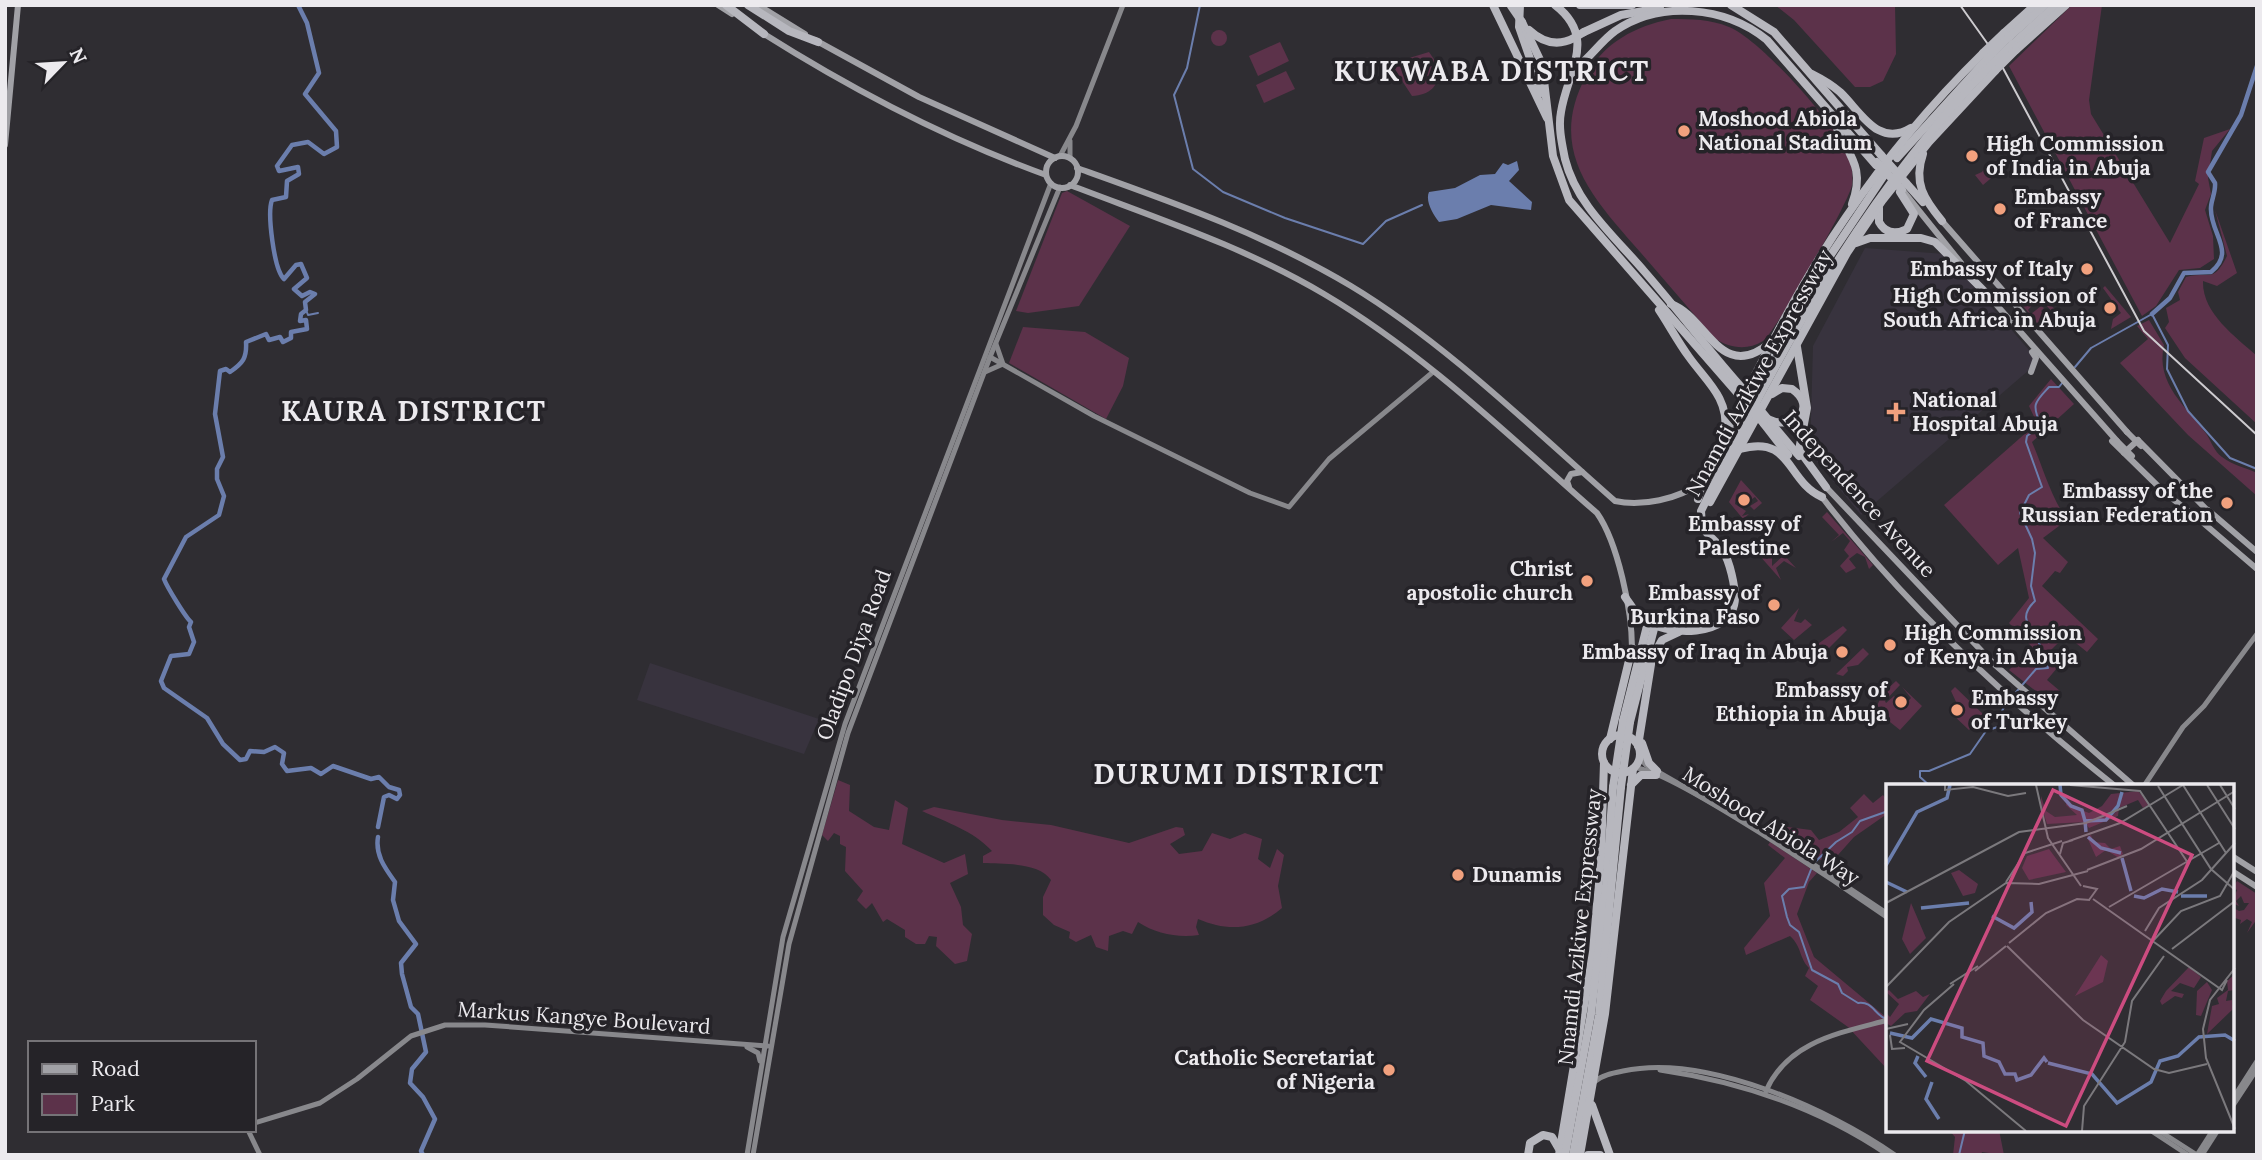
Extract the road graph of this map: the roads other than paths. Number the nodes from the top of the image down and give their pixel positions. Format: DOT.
graph roads {
  1 [pos="18,5"];
  2 [pos="718,5"];
  3 [pos="726,5"];
  4 [pos="748,5"];
  5 [pos="758,5"];
  6 [pos="1123,5"];
  7 [pos="1493,5"];
  8 [pos="1555,5"];
  9 [pos="1580,5"];
  10 [pos="1632,5"];
  11 [pos="1731,5"];
  12 [pos="2035,5"];
  13 [pos="2045,5"];
  14 [pos="2056,5"];
  15 [pos="2066,5"];
  16 [pos="1514,6"];
  17 [pos="1675,7"];
  18 [pos="1657,8"];
  19 [pos="739,10"];
  20 [pos="1690,10"];
  21 [pos="1723,11"];
  22 [pos="1743,23"];
  23 [pos="1523,24"];
  24 [pos="764,34"];
  25 [pos="1604,37"];
  26 [pos="2010,41"];
  27 [pos="818,42"];
  28 [pos="1989,62"];
  29 [pos="1809,72"];
  30 [pos="1570,78"];
  31 [pos="1960,91"];
  32 [pos="1939,98"];
  33 [pos="1832,108"];
  34 [pos="1921,119"];
  35 [pos="1945,123"];
  36 [pos="1549,124"];
  37 [pos="1070,138"];
  38 [pos="1929,142"];
  39 [pos="5,145"];
  40 [pos="1057,157"];
  41 [pos="1070,158"];
  42 [pos="1875,159"];
  43 [pos="1077,168"];
  44 [pos="1046,175"];
  45 [pos="1051,183"];
  46 [pos="1070,185"];
  47 [pos="1060,187"];
  48 [pos="1903,189"];
  49 [pos="1882,201"];
  50 [pos="1845,218"];
  51 [pos="1942,221"];
  52 [pos="1846,229"];
  53 [pos="1826,248"];
  54 [pos="1847,253"];
  55 [pos="1619,258"];
  56 [pos="1838,268"];
  57 [pos="1805,284"];
  58 [pos="1816,295"];
  59 [pos="1991,299"];
  60 [pos="1668,303"];
  61 [pos="1799,309"];
  62 [pos="1782,328"];
  63 [pos="1800,338"];
  64 [pos="996,344"];
  65 [pos="990,357"];
  66 [pos="1003,364"];
  67 [pos="2050,370"];
  68 [pos="985,372"];
  69 [pos="1433,372"];
  70 [pos="2068,388"];
  71 [pos="2089,391"];
  72 [pos="1741,393"];
  73 [pos="1765,402"];
  74 [pos="1766,420"];
  75 [pos="2138,441"];
  76 [pos="1721,443"];
  77 [pos="1740,449"];
  78 [pos="2122,451"];
  79 [pos="1582,472"];
  80 [pos="1702,479"];
  81 [pos="1826,487"];
  82 [pos="1570,489"];
  83 [pos="1684,493"];
  84 [pos="1698,499"];
  85 [pos="1823,499"];
  86 [pos="1701,512"];
  87 [pos="2196,517"];
  88 [pos="1860,542"];
  89 [pos="2257,551"];
  90 [pos="1865,554"];
  91 [pos="2255,569"];
  92 [pos="1876,573"];
  93 [pos="1625,597"];
  94 [pos="1652,624"];
  95 [pos="1683,631"];
  96 [pos="2257,634"];
  97 [pos="1652,635"];
  98 [pos="1632,648"];
  99 [pos="1650,662"];
  100 [pos="1631,723"];
  101 [pos="1610,739"];
  102 [pos="1638,746"];
  103 [pos="1639,757"];
  104 [pos="1604,763"];
  105 [pos="1633,768"];
  106 [pos="1656,773"];
  107 [pos="2113,784"];
  108 [pos="2132,784"];
  109 [pos="2145,784"];
  110 [pos="1621,787"];
  111 [pos="1601,856"];
  112 [pos="2234,857"];
  113 [pos="1621,863"];
  114 [pos="2234,872"];
  115 [pos="2257,872"];
  116 [pos="2234,879"];
  117 [pos="1606,886"];
  118 [pos="2257,889"];
  119 [pos="1612,897"];
  120 [pos="1886,915"];
  121 [pos="1609,929"];
  122 [pos="1598,957"];
  123 [pos="1611,968"];
  124 [pos="1589,977"];
  125 [pos="1886,1023"];
  126 [pos="769,1025"];
  127 [pos="746,1045"];
  128 [pos="768,1049"];
  129 [pos="2257,1061"];
  130 [pos="1596,1068"];
  131 [pos="2257,1069"];
  132 [pos="761,1072"];
  133 [pos="1608,1074"];
  134 [pos="1594,1082"];
  135 [pos="1767,1092"];
  136 [pos="2234,1097"];
  137 [pos="1591,1100"];
  138 [pos="2234,1104"];
  139 [pos="256,1122"];
  140 [pos="249,1132"];
  141 [pos="2153,1132"];
  142 [pos="2161,1132"];
  143 [pos="2215,1132"];
  144 [pos="1561,1154"];
  145 [pos="260,1155"];
  146 [pos="747,1155"];
  147 [pos="753,1155"];
  148 [pos="1528,1155"];
  149 [pos="1573,1155"];
  150 [pos="1580,1155"];
  151 [pos="1588,1155"];
  152 [pos="1600,1155"];
  153 [pos="1610,1155"];
  154 [pos="1888,1155"];
  155 [pos="1895,1155"];
  156 [pos="2188,1155"];
  157 [pos="2199,1155"];
  1 -- 39 [label="main road"];
  2 -- 24 [label="main road"];
  3 -- 19 [label="highway"];
  4 -- 27 [label="highway"];
  5 -- 27 [label="main road"];
  6 -- 37 [label="main road"];
  7 -- 36 [label="highway"];
  8 -- 30 [label="highway, Independence Avenue"];
  9 -- 10 [label="highway"];
  11 -- 29 [label="highway"];
  12 -- 26 [label="highway, Nnamdi Azikiwe Expressway"];
  13 -- 26 [label="highway, Nnamdi Azikiwe Expressway"];
  14 -- 26 [label="highway, Nnamdi Azikiwe Expressway"];
  15 -- 26 [label="highway, Nnamdi Azikiwe Expressway"];
  16 -- 23 [label="highway, Independence Avenue, bridge"];
  16 -- 36 [label="highway"];
  17 -- 18 [label="highway"];
  17 -- 20 [label="highway"];
  17 -- 21 [label="highway"];
  18 -- 23 [label="highway, bridge"];
  18 -- 25 [label="highway"];
  19 -- 24 [label="highway"];
  20 -- 22 [label="highway"];
  20 -- 25 [label="highway"];
  21 -- 22 [label="highway"];
  21 -- 33 [label="highway"];
  22 -- 33 [label="highway"];
  23 -- 36 [label="highway, Independence Avenue"];
  24 -- 44 [label="main road"];
  25 -- 30 [label="highway"];
  26 -- 28 [label="highway, Nnamdi Azikiwe Expressway, bridge"];
  26 -- 28 [label="highway, Nnamdi Azikiwe Expressway, bridge"];
  27 -- 40 [label="main road"];
  28 -- 31 [label="highway, Nnamdi Azikiwe Expressway"];
  28 -- 32 [label="highway, Nnamdi Azikiwe Expressway"];
  28 -- 35 [label="highway, Nnamdi Azikiwe Expressway"];
  29 -- 33 [label="highway"];
  29 -- 34 [label="highway"];
  30 -- 60 [label="highway, Independence Avenue"];
  31 -- 32 [label="highway"];
  31 -- 35 [label="highway"];
  31 -- 52 [label="highway, Nnamdi Azikiwe Expressway"];
  31 -- 58 [label="highway, Nnamdi Azikiwe Expressway"];
  32 -- 34 [label="highway, Nnamdi Azikiwe Expressway"];
  33 -- 42 [label="highway"];
  33 -- 42 [label="highway"];
  33 -- 50 [label="highway"];
  34 -- 50 [label="highway, Nnamdi Azikiwe Expressway"];
  35 -- 38 [label="highway, Nnamdi Azikiwe Expressway"];
  36 -- 55 [label="highway, Independence Avenue"];
  37 -- 40 [label="main road"];
  37 -- 41 [label="main road"];
  38 -- 49 [label="highway, Nnamdi Azikiwe Expressway"];
  38 -- 51 [label="highway"];
  40 -- 41 [label="main road"];
  40 -- 44 [label="main road"];
  41 -- 43 [label="main road"];
  42 -- 48 [label="highway, bridge"];
  43 -- 46 [label="main road"];
  43 -- 79 [label="main road"];
  44 -- 45 [label="main road"];
  45 -- 47 [label="main road"];
  45 -- 126 [label="main road, Oladipo Diya Road"];
  46 -- 47 [label="main road"];
  46 -- 69 [label="main road"];
  47 -- 64 [label="main road, Oladipo Diya Road"];
  48 -- 49 [label="highway"];
  48 -- 51 [label="highway"];
  48 -- 59 [label="main road"];
  49 -- 54 [label="highway, Nnamdi Azikiwe Expressway"];
  50 -- 53 [label="highway, Nnamdi Azikiwe Expressway"];
  51 -- 71 [label="main road"];
  52 -- 53 [label="highway"];
  52 -- 61 [label="highway, Nnamdi Azikiwe Expressway"];
  53 -- 57 [label="highway, Nnamdi Azikiwe Expressway"];
  54 -- 56 [label="highway, Nnamdi Azikiwe Expressway"];
  54 -- 59 [label="highway"];
  55 -- 72 [label="highway, Independence Avenue"];
  55 -- 76 [label="highway"];
  56 -- 58 [label="highway"];
  56 -- 63 [label="highway, Nnamdi Azikiwe Expressway"];
  57 -- 61 [label="highway"];
  57 -- 62 [label="highway, Nnamdi Azikiwe Expressway"];
  58 -- 63 [label="highway"];
  58 -- 86 [label="highway, Nnamdi Azikiwe Expressway"];
  59 -- 67 [label="main road"];
  59 -- 67 [label="main road"];
  60 -- 62 [label="highway"];
  60 -- 72 [label="highway, Independence Avenue"];
  61 -- 84 [label="highway, Nnamdi Azikiwe Expressway"];
  62 -- 76 [label="highway, Nnamdi Azikiwe Expressway"];
  63 -- 73 [label="highway, Nnamdi Azikiwe Expressway"];
  63 -- 81 [label="highway"];
  64 -- 65 [label="main road, Oladipo Diya Road"];
  64 -- 66 [label="main road"];
  65 -- 66 [label="main road"];
  65 -- 68 [label="main road, Oladipo Diya Road"];
  66 -- 68 [label="main road"];
  66 -- 69 [label="main road"];
  67 -- 70 [label="main road"];
  68 -- 128 [label="main road, Oladipo Diya Road"];
  69 -- 82 [label="main road"];
  70 -- 78 [label="main road"];
  70 -- 87 [label="main road, bridge"];
  71 -- 75 [label="main road"];
  71 -- 75 [label="main road, bridge"];
  72 -- 74 [label="highway, Independence Avenue, bridge"];
  73 -- 74 [label="highway"];
  73 -- 77 [label="highway, Nnamdi Azikiwe Expressway"];
  74 -- 81 [label="highway, Independence Avenue"];
  74 -- 85 [label="highway, Independence Avenue"];
  75 -- 78 [label="main road"];
  75 -- 89 [label="main road"];
  76 -- 80 [label="highway, Nnamdi Azikiwe Expressway"];
  77 -- 85 [label="highway"];
  77 -- 86 [label="highway, Nnamdi Azikiwe Expressway"];
  78 -- 87 [label="main road"];
  79 -- 82 [label="main road"];
  79 -- 83 [label="main road"];
  80 -- 83 [label="main road"];
  80 -- 84 [label="highway, Nnamdi Azikiwe Expressway"];
  81 -- 108 [label="main road, Independence Avenue"];
  82 -- 93 [label="main road"];
  83 -- 84 [label="main road"];
  84 -- 86 [label="main road"];
  85 -- 88 [label="main road, Independence Avenue"];
  85 -- 90 [label="main road"];
  86 -- 95 [label="highway"];
  87 -- 91 [label="main road"];
  88 -- 90 [label="main road"];
  88 -- 107 [label="main road, Independence Avenue"];
  90 -- 92 [label="main road"];
  93 -- 94 [label="highway"];
  93 -- 98 [label="main road"];
  94 -- 95 [label="highway"];
  94 -- 97 [label="highway, Nnamdi Azikiwe Expressway"];
  94 -- 100 [label="highway, Nnamdi Azikiwe Expressway"];
  95 -- 99 [label="highway"];
  96 -- 109 [label="main road"];
  97 -- 99 [label="highway, Nnamdi Azikiwe Expressway"];
  97 -- 100 [label="highway, Nnamdi Azikiwe Expressway"];
  98 -- 101 [label="highway"];
  99 -- 100 [label="highway, Nnamdi Azikiwe Expressway"];
  100 -- 102 [label="highway, Nnamdi Azikiwe Expressway"];
  100 -- 106 [label="highway"];
  100 -- 110 [label="highway, Nnamdi Azikiwe Expressway, bridge"];
  101 -- 102 [label="highway"];
  101 -- 104 [label="highway"];
  102 -- 103 [label="highway"];
  103 -- 105 [label="highway"];
  103 -- 106 [label="main road, Moshood Abiola Way"];
  104 -- 105 [label="highway"];
  104 -- 111 [label="highway, Nnamdi Azikiwe Expressway"];
  105 -- 106 [label="main road, Moshood Abiola Way"];
  105 -- 110 [label="highway, Nnamdi Azikiwe Expressway"];
  106 -- 110 [label="highway"];
  106 -- 120 [label="main road, Moshood Abiola Way"];
  110 -- 113 [label="highway, Nnamdi Azikiwe Expressway"];
  110 -- 117 [label="highway, Nnamdi Azikiwe Expressway"];
  110 -- 119 [label="highway, Nnamdi Azikiwe Expressway"];
  111 -- 117 [label="highway"];
  111 -- 124 [label="highway, Nnamdi Azikiwe Expressway"];
  112 -- 115 [label="main road"];
  113 -- 119 [label="highway"];
  113 -- 123 [label="highway, Nnamdi Azikiwe Expressway"];
  114 -- 118 [label="main road"];
  116 -- 118 [label="main road"];
  117 -- 122 [label="highway, Nnamdi Azikiwe Expressway"];
  119 -- 121 [label="highway, Nnamdi Azikiwe Expressway"];
  121 -- 123 [label="highway"];
  121 -- 149 [label="highway, Nnamdi Azikiwe Expressway"];
  122 -- 124 [label="highway"];
  122 -- 144 [label="highway, Nnamdi Azikiwe Expressway"];
  123 -- 130 [label="highway, Nnamdi Azikiwe Expressway"];
  124 -- 144 [label="highway, Nnamdi Azikiwe Expressway"];
  125 -- 135 [label="main road"];
  126 -- 127 [label="main road"];
  126 -- 128 [label="main road, Oladipo Diya Road"];
  127 -- 128 [label="main road, Markus Kangye Boulevard"];
  127 -- 132 [label="main road"];
  127 -- 139 [label="main road, Markus Kangye Boulevard"];
  128 -- 132 [label="main road, Oladipo Diya Road"];
  128 -- 147 [label="main road, Oladipo Diya Road"];
  129 -- 136 [label="main road"];
  130 -- 133 [label="main road"];
  130 -- 134 [label="highway, Nnamdi Azikiwe Expressway"];
  131 -- 138 [label="main road"];
  132 -- 146 [label="main road, Oladipo Diya Road"];
  133 -- 134 [label="main road"];
  133 -- 135 [label="main road"];
  134 -- 137 [label="highway, Nnamdi Azikiwe Expressway"];
  135 -- 154 [label="main road"];
  135 -- 155 [label="main road"];
  137 -- 150 [label="highway, Nnamdi Azikiwe Expressway"];
  137 -- 153 [label="highway"];
  140 -- 145 [label="main road"];
  141 -- 156 [label="main road"];
  142 -- 157 [label="main road"];
  143 -- 157 [label="main road"];
  144 -- 148 [label="highway"];
  151 -- 152 [label="highway"];
}
